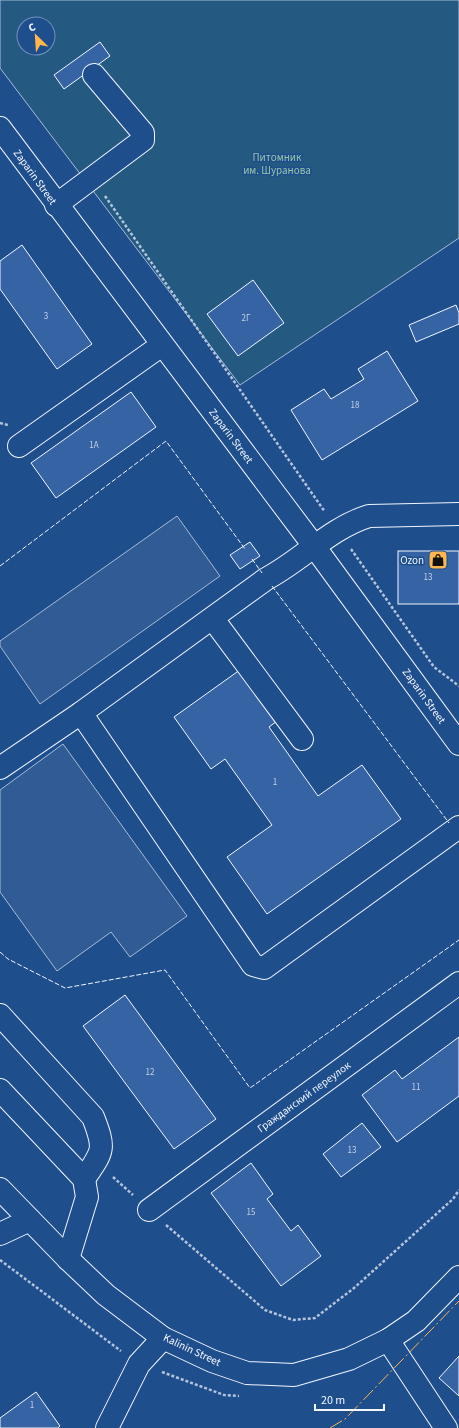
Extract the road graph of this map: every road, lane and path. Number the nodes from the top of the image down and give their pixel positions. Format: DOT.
graph roads {
  1 [pos="94,75"];
  2 [pos="0,128"];
  3 [pos="92,178"];
  4 [pos="56,205"];
  5 [pos="162,345"];
  6 [pos="19,446"];
  7 [pos="459,514"];
  8 [pos="337,530"];
  9 [pos="314,546"];
  10 [pos="213,619"];
  11 [pos="459,686"];
  12 [pos="82,713"];
  13 [pos="456,736"];
  14 [pos="302,739"];
  15 [pos="0,768"];
  16 [pos="459,827"];
  17 [pos="459,983"];
  18 [pos="0,1015"];
  19 [pos="0,1090"];
  20 [pos="96,1161"];
  21 [pos="84,1179"];
  22 [pos="0,1189"];
  23 [pos="459,1190"];
  24 [pos="149,1210"];
  25 [pos="30,1220"];
  26 [pos="0,1234"];
  27 [pos="68,1259"];
  28 [pos="459,1277"];
  29 [pos="163,1338"];
  30 [pos="388,1340"];
  31 [pos="107,1428"];
  32 [pos="446,1428"];
  1 -- 3 [label="main road"];
  2 -- 4 [label="main road, Zaparin Street"];
  3 -- 4 [label="main road"];
  3 -- 8 [label="path"];
  4 -- 5 [label="main road, Zaparin Street"];
  5 -- 6 [label="main road"];
  5 -- 9 [label="main road, Zaparin Street"];
  7 -- 8 [label="main road"];
  8 -- 9 [label="main road"];
  8 -- 11 [label="path"];
  9 -- 10 [label="main road"];
  9 -- 13 [label="main road, Zaparin Street"];
  10 -- 12 [label="main road"];
  10 -- 14 [label="main road"];
  12 -- 15 [label="main road"];
  12 -- 16 [label="main road"];
  17 -- 24 [label="main road, Гражданский переулок"];
  18 -- 20 [label="main road"];
  19 -- 21 [label="main road"];
  20 -- 21 [label="main road"];
  20 -- 24 [label="path"];
  21 -- 27 [label="main road"];
  22 -- 25 [label="main road, Kalinin Street"];
  23 -- 24 [label="path"];
  25 -- 26 [label="main road"];
  25 -- 27 [label="main road, Kalinin Street"];
  27 -- 29 [label="main road, Kalinin Street"];
  28 -- 30 [label="main road, Kalinin Street"];
  29 -- 30 [label="main road, Kalinin Street"];
  29 -- 31 [label="main road"];
  30 -- 32 [label="main road"];
}
